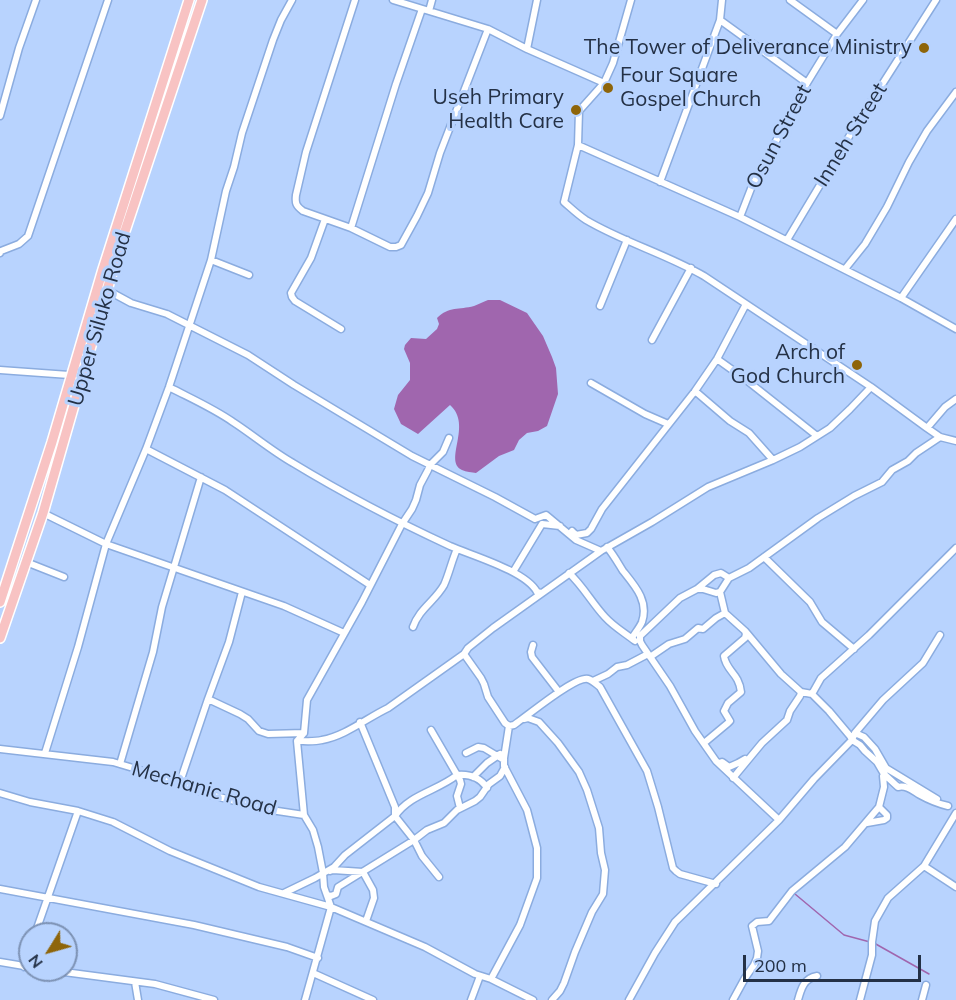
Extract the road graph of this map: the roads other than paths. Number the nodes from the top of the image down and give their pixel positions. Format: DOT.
graph roads {
  1 [pos="36,0"];
  2 [pos="108,0"];
  3 [pos="189,0"];
  4 [pos="202,0"];
  5 [pos="292,0"];
  6 [pos="356,0"];
  7 [pos="393,0"];
  8 [pos="432,0"];
  9 [pos="537,0"];
  10 [pos="630,0"];
  11 [pos="722,0"];
  12 [pos="790,0"];
  13 [pos="863,0"];
  14 [pos="936,0"];
  15 [pos="422,9"];
  16 [pos="429,11"];
  17 [pos="720,20"];
  18 [pos="488,29"];
  19 [pos="837,34"];
  20 [pos="527,49"];
  21 [pos="604,83"];
  22 [pos="807,83"];
  23 [pos="956,92"];
  24 [pos="0,116"];
  25 [pos="578,145"];
  26 [pos="660,182"];
  27 [pos="740,217"];
  28 [pos="325,219"];
  29 [pos="956,219"];
  30 [pos="351,228"];
  31 [pos="627,240"];
  32 [pos="787,240"];
  33 [pos="0,253"];
  34 [pos="211,260"];
  35 [pos="691,268"];
  36 [pos="845,269"];
  37 [pos="249,275"];
  38 [pos="106,290"];
  39 [pos="901,298"];
  40 [pos="746,304"];
  41 [pos="600,306"];
  42 [pos="190,324"];
  43 [pos="341,329"];
  44 [pos="956,330"];
  45 [pos="652,340"];
  46 [pos="717,359"];
  47 [pos="0,369"];
  48 [pos="73,374"];
  49 [pos="83,376"];
  50 [pos="591,383"];
  51 [pos="169,387"];
  52 [pos="871,387"];
  53 [pos="695,391"];
  54 [pos="956,399"];
  55 [pos="668,424"];
  56 [pos="927,428"];
  57 [pos="816,436"];
  58 [pos="940,437"];
  59 [pos="449,438"];
  60 [pos="955,440"];
  61 [pos="146,449"];
  62 [pos="773,460"];
  63 [pos="430,465"];
  64 [pos="201,477"];
  65 [pos="44,513"];
  66 [pos="402,524"];
  67 [pos="559,525"];
  68 [pos="106,544"];
  69 [pos="956,548"];
  70 [pos="457,549"];
  71 [pos="604,549"];
  72 [pos="764,557"];
  73 [pos="26,562"];
  74 [pos="173,567"];
  75 [pos="513,572"];
  76 [pos="569,573"];
  77 [pos="64,577"];
  78 [pos="729,578"];
  79 [pos="370,585"];
  80 [pos="697,589"];
  81 [pos="544,591"];
  82 [pos="242,592"];
  83 [pos="720,592"];
  84 [pos="0,602"];
  85 [pos="725,613"];
  86 [pos="413,627"];
  87 [pos="745,631"];
  88 [pos="344,633"];
  89 [pos="940,635"];
  90 [pos="839,637"];
  91 [pos="0,638"];
  92 [pos="632,638"];
  93 [pos="862,642"];
  94 [pos="533,645"];
  95 [pos="642,645"];
  96 [pos="854,649"];
  97 [pos="464,654"];
  98 [pos="649,655"];
  99 [pos="592,681"];
  100 [pos="801,692"];
  101 [pos="559,693"];
  102 [pos="812,694"];
  103 [pos="208,699"];
  104 [pos="523,719"];
  105 [pos="360,722"];
  106 [pos="509,726"];
  107 [pos="431,730"];
  108 [pos="304,733"];
  109 [pos="855,733"];
  110 [pos="852,740"];
  111 [pos="297,741"];
  112 [pos="704,743"];
  113 [pos="0,749"];
  114 [pos="505,752"];
  115 [pos="45,753"];
  116 [pos="466,753"];
  117 [pos="497,756"];
  118 [pos="751,756"];
  119 [pos="719,763"];
  120 [pos="120,764"];
  121 [pos="504,764"];
  122 [pos="885,771"];
  123 [pos="458,775"];
  124 [pos="473,777"];
  125 [pos="733,778"];
  126 [pos="180,782"];
  127 [pos="487,788"];
  128 [pos="0,793"];
  129 [pos="879,807"];
  130 [pos="460,808"];
  131 [pos="78,811"];
  132 [pos="956,812"];
  133 [pos="304,815"];
  134 [pos="395,816"];
  135 [pos="779,820"];
  136 [pos="866,823"];
  137 [pos="414,840"];
  138 [pos="924,866"];
  139 [pos="363,872"];
  140 [pos="323,873"];
  141 [pos="439,877"];
  142 [pos="716,884"];
  143 [pos="956,887"];
  144 [pos="0,889"];
  145 [pos="283,894"];
  146 [pos="327,895"];
  147 [pos="47,899"];
  148 [pos="331,907"];
  149 [pos="366,921"];
  150 [pos="39,922"];
  151 [pos="318,958"];
  152 [pos="0,962"];
  153 [pos="18,965"];
  154 [pos="313,973"];
  155 [pos="78,974"];
  156 [pos="480,976"];
  157 [pos="817,976"];
  158 [pos="491,979"];
  159 [pos="135,982"];
  160 [pos="926,985"];
  161 [pos="138,1000"];
  162 [pos="213,1000"];
  163 [pos="305,1000"];
  164 [pos="373,1000"];
  165 [pos="471,1000"];
  166 [pos="533,1000"];
  167 [pos="552,1000"];
  168 [pos="629,1000"];
  169 [pos="734,1000"];
  170 [pos="798,1000"];
  171 [pos="860,1000"];
  172 [pos="922,1000"];
  1 -- 24 [label="street"];
  2 -- 33 [label="street"];
  3 -- 48 [label="main road, Upper Siluko Road"];
  4 -- 38 [label="main road, Upper Siluko Road"];
  5 -- 34 [label="street"];
  6 -- 28 [label="street"];
  7 -- 15 [label="street"];
  8 -- 16 [label="street"];
  9 -- 20 [label="street"];
  10 -- 21 [label="street"];
  11 -- 17 [label="street"];
  12 -- 19 [label="street"];
  13 -- 19 [label="street, Osun Street"];
  14 -- 32 [label="street, Inneh Street"];
  15 -- 16 [label="street"];
  15 -- 30 [label="street"];
  16 -- 18 [label="street"];
  17 -- 22 [label="street"];
  17 -- 26 [label="street"];
  18 -- 20 [label="street"];
  18 -- 30 [label="street"];
  19 -- 22 [label="street, Osun Street"];
  20 -- 21 [label="street"];
  21 -- 25 [label="street"];
  22 -- 27 [label="street, Osun Street"];
  23 -- 36 [label="street"];
  25 -- 26 [label="street, Osun Street"];
  25 -- 31 [label="street"];
  26 -- 27 [label="street, Osun Street"];
  27 -- 32 [label="street, Osun Street"];
  28 -- 30 [label="street"];
  28 -- 43 [label="street"];
  29 -- 39 [label="street"];
  31 -- 35 [label="street"];
  31 -- 41 [label="street"];
  32 -- 36 [label="street, Osun Street"];
  34 -- 37 [label="street"];
  34 -- 42 [label="street"];
  35 -- 40 [label="street"];
  35 -- 45 [label="street"];
  36 -- 39 [label="street, Osun Street"];
  38 -- 42 [label="street"];
  38 -- 49 [label="main road, Upper Siluko Road"];
  39 -- 44 [label="street, Osun Street"];
  40 -- 46 [label="street"];
  40 -- 52 [label="street"];
  42 -- 51 [label="street"];
  42 -- 63 [label="street"];
  46 -- 53 [label="street"];
  46 -- 57 [label="street"];
  47 -- 48 [label="street"];
  48 -- 49 [label="street"];
  48 -- 84 [label="main road, Upper Siluko Road"];
  49 -- 65 [label="main road, Upper Siluko Road"];
  50 -- 55 [label="street"];
  51 -- 61 [label="street"];
  51 -- 66 [label="street"];
  52 -- 56 [label="street"];
  52 -- 57 [label="street"];
  53 -- 55 [label="street"];
  53 -- 62 [label="street"];
  54 -- 56 [label="street"];
  55 -- 67 [label="street"];
  56 -- 58 [label="street"];
  57 -- 62 [label="street"];
  58 -- 60 [label="street"];
  58 -- 72 [label="street"];
  59 -- 63 [label="street"];
  61 -- 64 [label="street"];
  61 -- 68 [label="street"];
  62 -- 71 [label="street"];
  63 -- 66 [label="street"];
  63 -- 67 [label="street"];
  64 -- 74 [label="street"];
  64 -- 79 [label="street"];
  65 -- 68 [label="street"];
  65 -- 73 [label="main road, Upper Siluko Road"];
  66 -- 70 [label="street"];
  66 -- 79 [label="street"];
  67 -- 71 [label="street"];
  67 -- 75 [label="street"];
  68 -- 74 [label="street"];
  68 -- 115 [label="street"];
  69 -- 93 [label="street"];
  70 -- 75 [label="street"];
  70 -- 86 [label="street"];
  71 -- 76 [label="street"];
  71 -- 92 [label="street"];
  72 -- 78 [label="street"];
  72 -- 90 [label="street"];
  73 -- 77 [label="street"];
  73 -- 91 [label="main road, Upper Siluko Road"];
  74 -- 82 [label="street"];
  74 -- 120 [label="street"];
  75 -- 81 [label="street"];
  76 -- 81 [label="street"];
  76 -- 92 [label="street"];
  78 -- 80 [label="street"];
  78 -- 83 [label="street"];
  79 -- 88 [label="street"];
  80 -- 83 [label="street"];
  80 -- 95 [label="street"];
  81 -- 97 [label="street"];
  82 -- 88 [label="street"];
  82 -- 103 [label="street"];
  83 -- 85 [label="street"];
  85 -- 87 [label="street"];
  85 -- 98 [label="street"];
  87 -- 100 [label="street"];
  87 -- 112 [label="street"];
  88 -- 108 [label="street"];
  89 -- 109 [label="street"];
  90 -- 93 [label="street"];
  90 -- 96 [label="street"];
  92 -- 95 [label="street"];
  93 -- 96 [label="street"];
  94 -- 101 [label="street"];
  95 -- 98 [label="street"];
  96 -- 102 [label="street"];
  97 -- 105 [label="street"];
  97 -- 106 [label="street"];
  98 -- 99 [label="street"];
  98 -- 112 [label="street"];
  99 -- 101 [label="street"];
  99 -- 142 [label="street"];
  100 -- 102 [label="street"];
  100 -- 118 [label="street"];
  101 -- 104 [label="street"];
  102 -- 110 [label="street"];
  103 -- 108 [label="street"];
  103 -- 126 [label="street"];
  104 -- 106 [label="street"];
  104 -- 167 [label="street"];
  105 -- 111 [label="street"];
  105 -- 134 [label="street"];
  106 -- 114 [label="street"];
  107 -- 123 [label="street"];
  108 -- 111 [label="street"];
  109 -- 110 [label="street"];
  109 -- 122 [label="street"];
  110 -- 122 [label="street"];
  110 -- 135 [label="street"];
  111 -- 133 [label="street"];
  112 -- 119 [label="street"];
  113 -- 115 [label="street, Mechanic Road"];
  114 -- 117 [label="street"];
  114 -- 121 [label="street"];
  115 -- 120 [label="street, Mechanic Road"];
  116 -- 117 [label="street"];
  117 -- 121 [label="street"];
  117 -- 124 [label="street"];
  118 -- 119 [label="street"];
  118 -- 125 [label="street"];
  119 -- 125 [label="street"];
  120 -- 126 [label="street, Mechanic Road"];
  121 -- 127 [label="street"];
  121 -- 158 [label="street"];
  122 -- 129 [label="street"];
  122 -- 132 [label="street"];
  123 -- 124 [label="street"];
  123 -- 130 [label="street"];
  123 -- 134 [label="street"];
  124 -- 127 [label="street"];
  125 -- 135 [label="street"];
  126 -- 133 [label="street, Mechanic Road"];
  127 -- 130 [label="street"];
  128 -- 131 [label="street"];
  129 -- 136 [label="street"];
  129 -- 136 [label="street"];
  130 -- 137 [label="street"];
  131 -- 145 [label="street"];
  131 -- 147 [label="street"];
  132 -- 138 [label="street"];
  133 -- 140 [label="street, Mechanic Road"];
  134 -- 137 [label="street"];
  134 -- 140 [label="street"];
  135 -- 142 [label="street"];
  136 -- 169 [label="street"];
  137 -- 139 [label="street"];
  137 -- 141 [label="street"];
  138 -- 143 [label="street"];
  138 -- 171 [label="street"];
  139 -- 140 [label="street"];
  139 -- 146 [label="street"];
  139 -- 149 [label="street"];
  140 -- 145 [label="street"];
  140 -- 146 [label="street, Mechanic Road"];
  142 -- 168 [label="street"];
  144 -- 147 [label="street"];
  145 -- 148 [label="street"];
  146 -- 148 [label="street, Mechanic Road"];
  147 -- 150 [label="street"];
  147 -- 151 [label="street"];
  148 -- 149 [label="street"];
  148 -- 151 [label="street"];
  149 -- 156 [label="street"];
  151 -- 154 [label="street"];
  152 -- 153 [label="street"];
  154 -- 163 [label="street"];
  154 -- 164 [label="street"];
  155 -- 159 [label="street"];
  156 -- 158 [label="street"];
  156 -- 165 [label="street"];
  157 -- 170 [label="street"];
  158 -- 166 [label="street"];
  159 -- 161 [label="street"];
  159 -- 162 [label="street"];
  160 -- 172 [label="street"];
}
